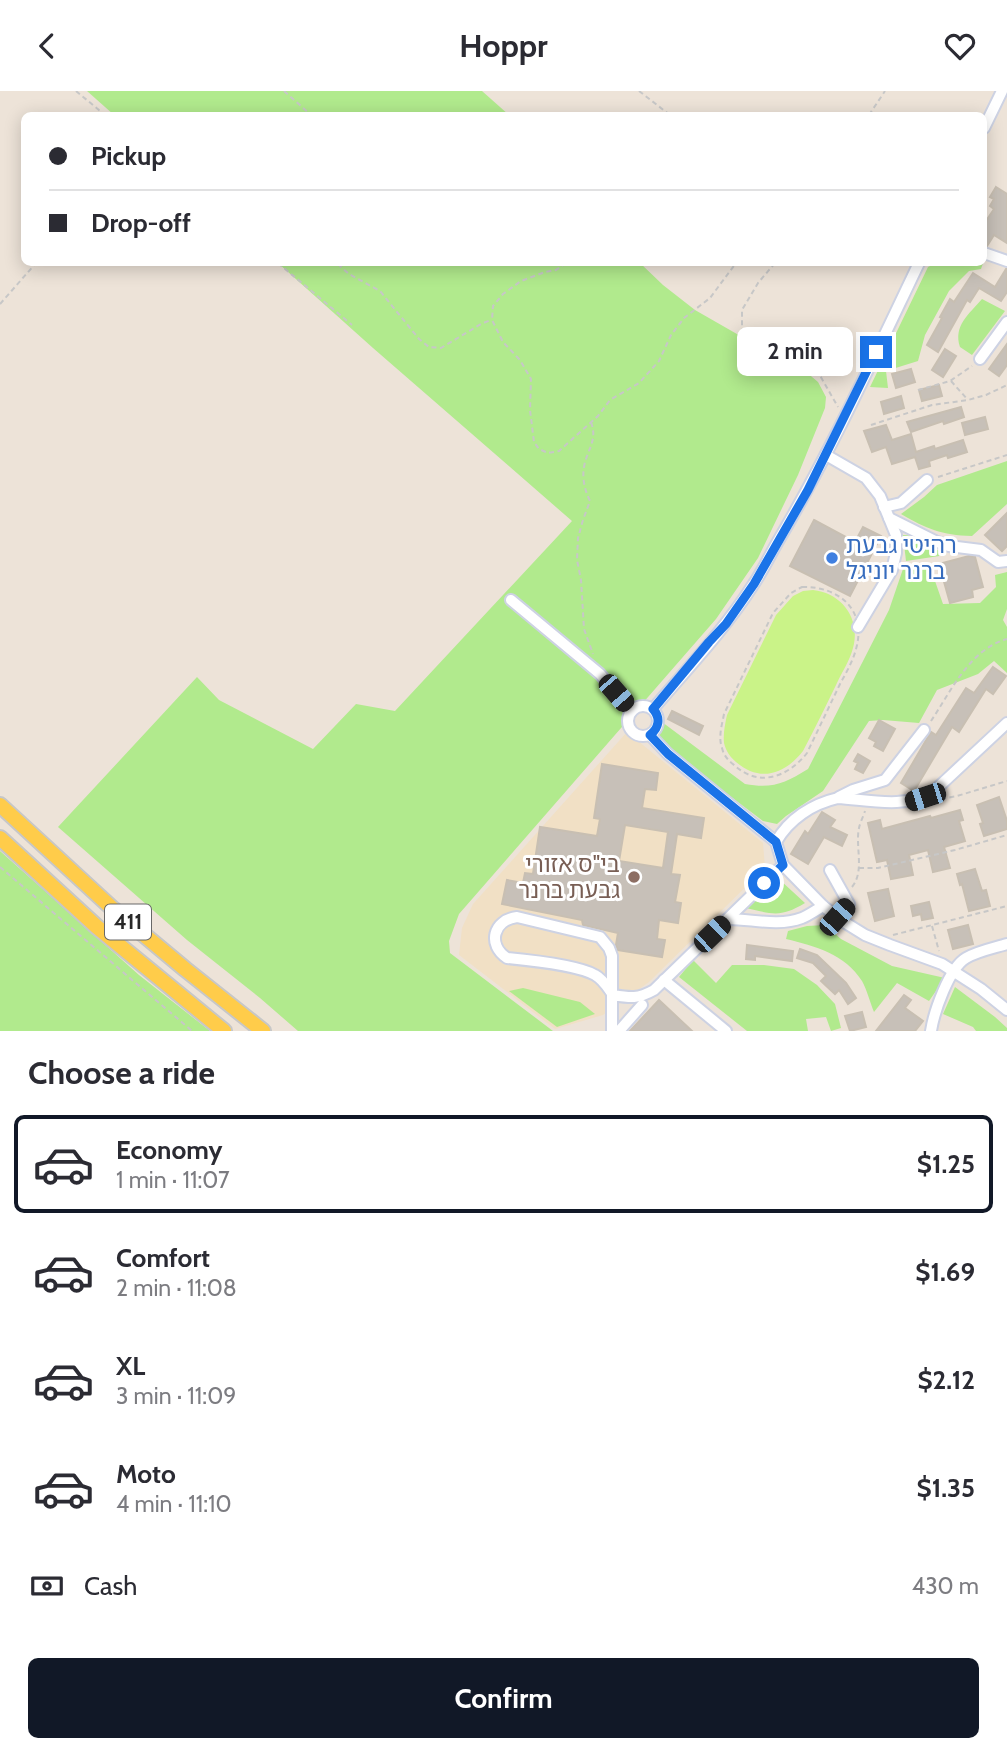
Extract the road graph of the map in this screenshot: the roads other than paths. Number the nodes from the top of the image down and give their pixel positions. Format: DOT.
graph roads {
  1 [pos="1002,91"];
  2 [pos="987,122"];
  3 [pos="987,254"];
  4 [pos="1007,261"];
  5 [pos="918,266"];
  6 [pos="1007,321"];
  7 [pos="981,359"];
  8 [pos="827,455"];
  9 [pos="927,480"];
  10 [pos="884,507"];
  11 [pos="889,518"];
  12 [pos="1007,561"];
  13 [pos="512,600"];
  14 [pos="858,627"];
  15 [pos="653,709"];
  16 [pos="632,711"];
  17 [pos="1007,723"];
  18 [pos="924,730"];
  19 [pos="650,735"];
  20 [pos="838,798"];
  21 [pos="0,805"];
  22 [pos="0,838"];
  23 [pos="776,842"];
  24 [pos="783,865"];
  25 [pos="830,870"];
  26 [pos="823,907"];
  27 [pos="837,917"];
  28 [pos="728,919"];
  29 [pos="1007,943"];
  30 [pos="953,971"];
  31 [pos="664,980"];
  32 [pos="613,995"];
  33 [pos="642,1005"];
  34 [pos="1007,1010"];
  35 [pos="612,1030"];
  36 [pos="224,1031"];
  37 [pos="263,1031"];
  38 [pos="726,1031"];
  39 [pos="931,1031"];
  1 -- 2 [label="street"];
  3 -- 4 [label="street"];
  5 -- 8 [label="street"];
  6 -- 7 [label="street"];
  8 -- 10 [label="street"];
  8 -- 15 [label="street"];
  9 -- 10 [label="street"];
  10 -- 11 [label="street"];
  11 -- 12 [label="street"];
  11 -- 14 [label="street"];
  13 -- 16 [label="street"];
  15 -- 16 [label="street"];
  15 -- 19 [label="street"];
  16 -- 19 [label="street"];
  17 -- 20 [label="street"];
  18 -- 20 [label="street"];
  19 -- 23 [label="street"];
  20 -- 23 [label="street"];
  21 -- 37 [label="main road, 411"];
  22 -- 36 [label="main road, 411"];
  23 -- 24 [label="street"];
  24 -- 26 [label="street"];
  24 -- 28 [label="street"];
  25 -- 27 [label="street"];
  26 -- 27 [label="street"];
  26 -- 28 [label="street"];
  27 -- 30 [label="street"];
  28 -- 31 [label="street"];
  29 -- 30 [label="street"];
  30 -- 34 [label="street"];
  30 -- 39 [label="street"];
  31 -- 32 [label="street"];
  31 -- 38 [label="street"];
  32 -- 32 [label="street"];
  32 -- 35 [label="street"];
  33 -- 35 [label="street"];
}
